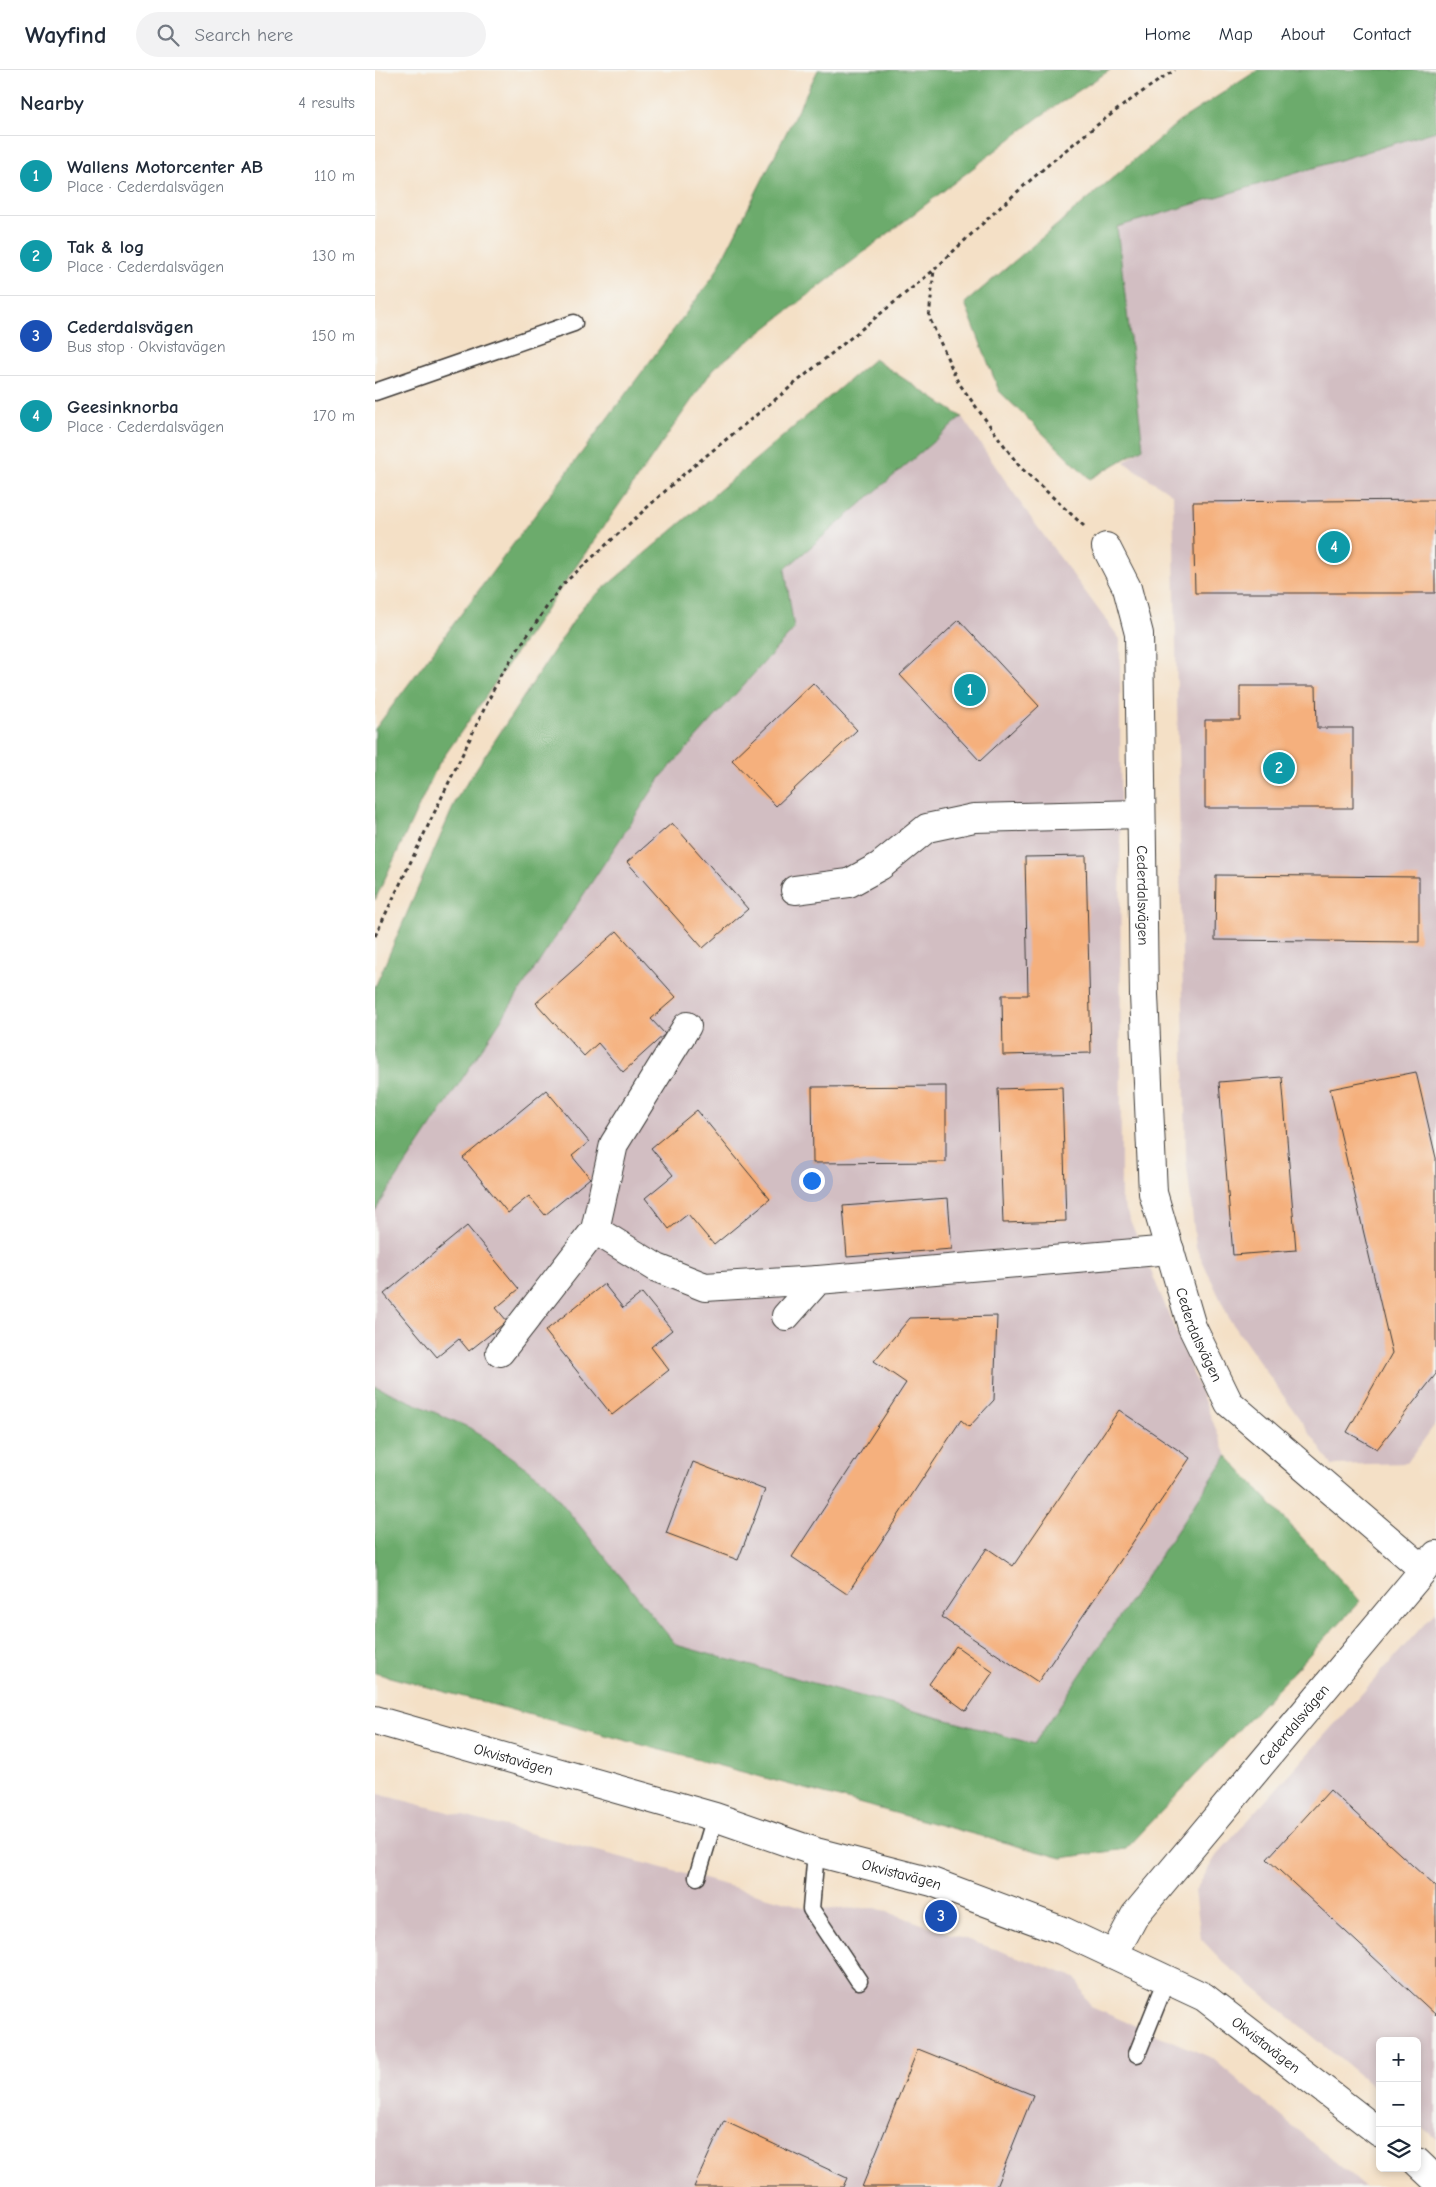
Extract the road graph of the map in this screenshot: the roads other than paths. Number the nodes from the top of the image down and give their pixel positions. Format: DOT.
graph roads {
  1 [pos="574,323"];
  2 [pos="375,392"];
  3 [pos="1106,546"];
  4 [pos="1141,814"];
  5 [pos="795,890"];
  6 [pos="687,1026"];
  7 [pos="595,1230"];
  8 [pos="1170,1250"];
  9 [pos="818,1280"];
  10 [pos="786,1316"];
  11 [pos="500,1352"];
  12 [pos="1429,1562"];
  13 [pos="375,1720"];
  14 [pos="715,1817"];
  15 [pos="816,1852"];
  16 [pos="697,1876"];
  17 [pos="1114,1954"];
  18 [pos="1167,1979"];
  19 [pos="859,1981"];
  20 [pos="1137,2054"];
  21 [pos="1376,2130"];
  22 [pos="1421,2166"];
  23 [pos="1436,2180"];
  1 -- 2 [label="lane"];
  3 -- 4 [label="street, Cederdalsvägen"];
  4 -- 5 [label="street"];
  4 -- 8 [label="street, Cederdalsvägen"];
  6 -- 7 [label="street"];
  7 -- 9 [label="street"];
  7 -- 11 [label="street"];
  8 -- 9 [label="street"];
  8 -- 12 [label="street, Cederdalsvägen"];
  9 -- 10 [label="street"];
  12 -- 17 [label="street, Cederdalsvägen"];
  13 -- 14 [label="street, Okvistavägen"];
  14 -- 15 [label="street, Okvistavägen"];
  14 -- 16 [label="lane"];
  15 -- 17 [label="street, Okvistavägen"];
  15 -- 19 [label="lane"];
  17 -- 18 [label="street, Okvistavägen"];
  18 -- 20 [label="lane"];
  18 -- 21 [label="street, Okvistavägen"];
  22 -- 23 [label="street"];
}
